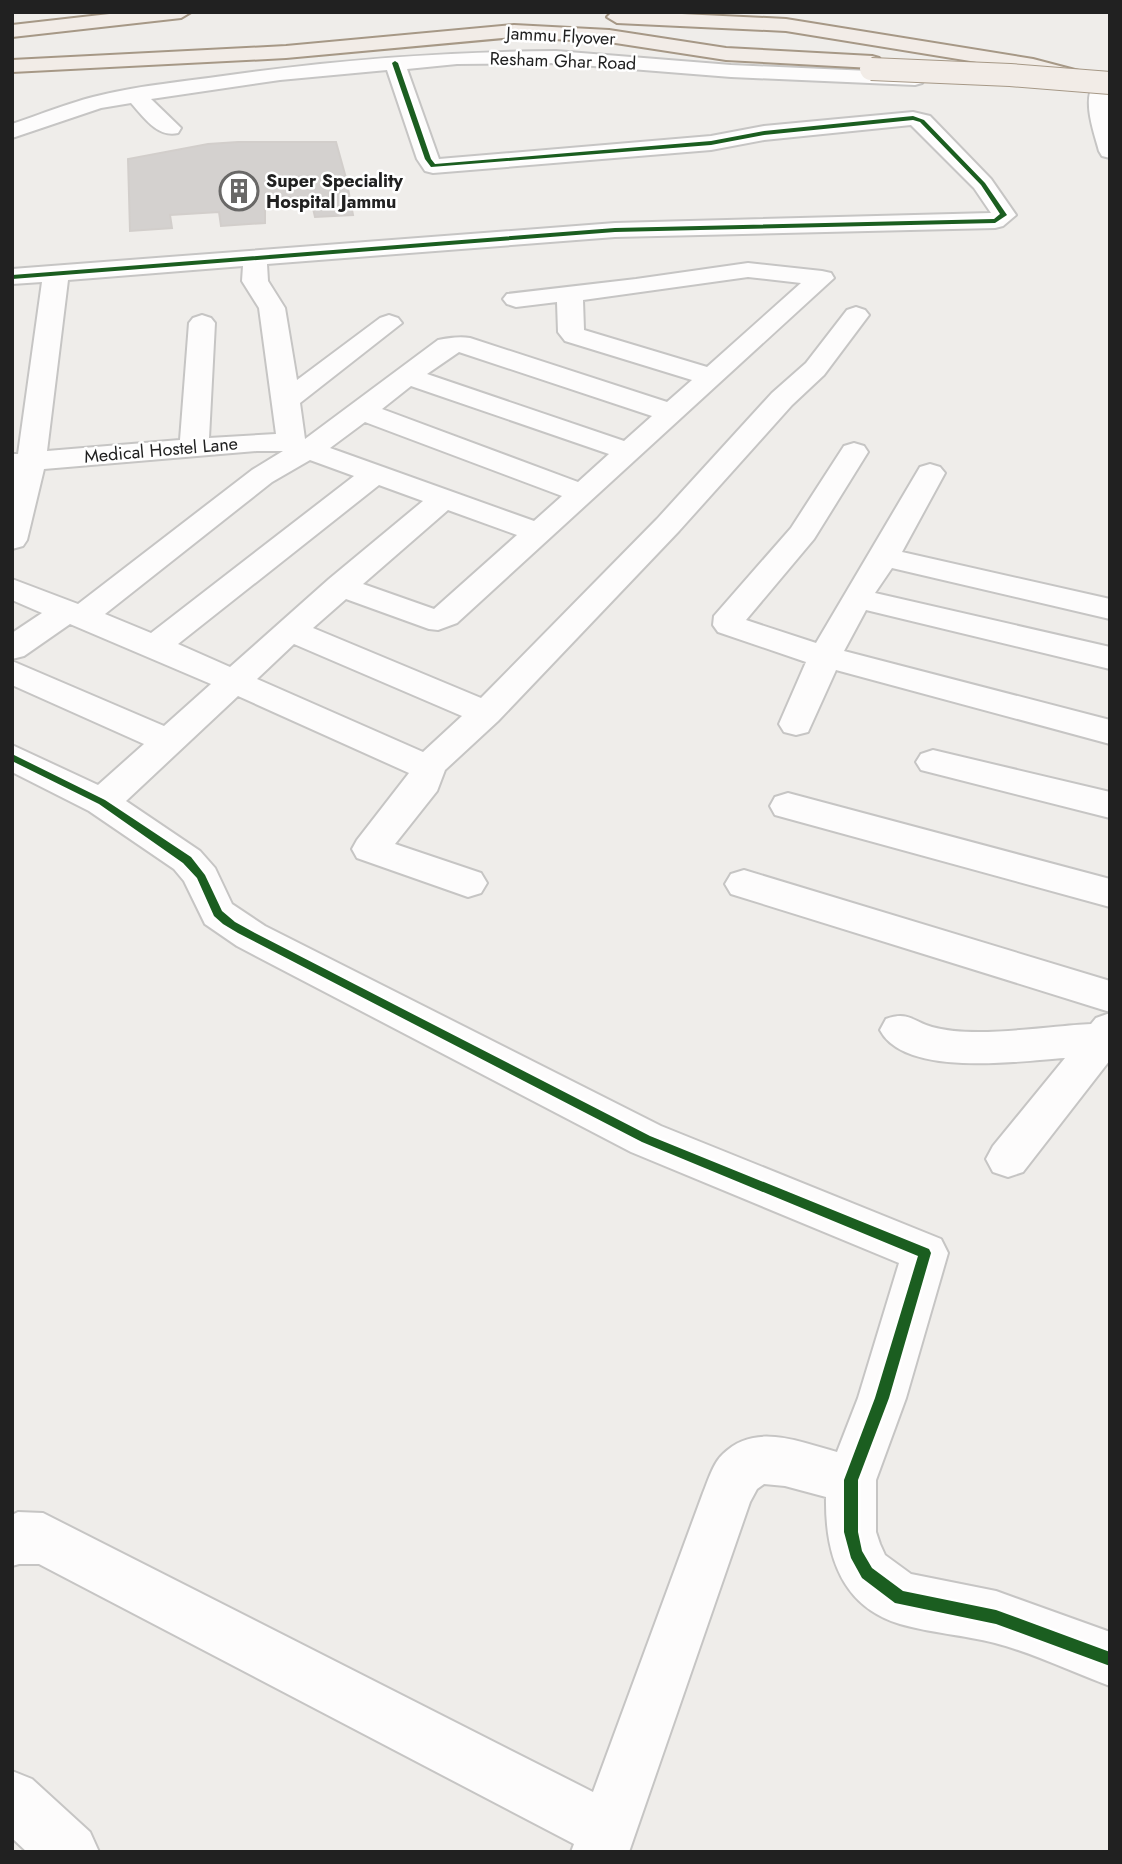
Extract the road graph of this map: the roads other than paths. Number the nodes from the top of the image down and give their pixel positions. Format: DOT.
graph roads {
  1 [pos="108,12"];
  2 [pos="181,12"];
  3 [pos="506,12"];
  4 [pos="693,12"];
  5 [pos="12,23"];
  6 [pos="12,31"];
  7 [pos="395,63"];
  8 [pos="12,66"];
  9 [pos="12,75"];
  10 [pos="1108,79"];
  11 [pos="135,95"];
  12 [pos="170,128"];
  13 [pos="12,131"];
  14 [pos="1110,152"];
  15 [pos="255,257"];
  16 [pos="56,274"];
  17 [pos="12,278"];
  18 [pos="570,295"];
  19 [pos="516,299"];
  20 [pos="856,315"];
  21 [pos="202,323"];
  22 [pos="389,323"];
  23 [pos="407,376"];
  24 [pos="710,377"];
  25 [pos="287,400"];
  26 [pos="363,411"];
  27 [pos="672,413"];
  28 [pos="299,446"];
  29 [pos="194,447"];
  30 [pos="631,452"];
  31 [pos="854,452"];
  32 [pos="22,462"];
  33 [pos="930,473"];
  34 [pos="375,474"];
  35 [pos="583,494"];
  36 [pos="444,499"];
  37 [pos="539,533"];
  38 [pos="12,540"];
  39 [pos="884,557"];
  40 [pos="340,586"];
  41 [pos="12,589"];
  42 [pos="856,598"];
  43 [pos="1110,608"];
  44 [pos="74,614"];
  45 [pos="290,630"];
  46 [pos="155,646"];
  47 [pos="12,649"];
  48 [pos="825,657"];
  49 [pos="1110,658"];
  50 [pos="12,672"];
  51 [pos="233,681"];
  52 [pos="486,713"];
  53 [pos="796,724"];
  54 [pos="1110,732"];
  55 [pos="168,741"];
  56 [pos="12,757"];
  57 [pos="933,762"];
  58 [pos="430,763"];
  59 [pos="102,802"];
  60 [pos="1110,805"];
  61 [pos="788,806"];
  62 [pos="468,883"];
  63 [pos="744,884"];
  64 [pos="1110,893"];
  65 [pos="1110,997"];
  66 [pos="900,1030"];
  67 [pos="1107,1034"];
  68 [pos="1008,1159"];
  69 [pos="851,1480"];
  70 [pos="12,1541"];
  71 [pos="1110,1659"];
  72 [pos="12,1799"];
  73 [pos="603,1841"];
  74 [pos="70,1852"];
  1 -- 5 [label="main road"];
  2 -- 6 [label="main road"];
  3 -- 10 [label="main road"];
  4 -- 10 [label="main road"];
  7 -- 10 [label="street, Resham Ghar Road"];
  7 -- 11 [label="street, Resham Ghar Road"];
  7 -- 15 [label="street"];
  8 -- 10 [label="main road, Jammu Flyover"];
  9 -- 10 [label="main road, Jammu Flyover, bridge"];
  10 -- 14 [label="street"];
  11 -- 12 [label="street"];
  11 -- 13 [label="street, Resham Ghar Road"];
  15 -- 16 [label="street"];
  15 -- 25 [label="street"];
  16 -- 17 [label="street"];
  16 -- 32 [label="street"];
  18 -- 19 [label="street"];
  18 -- 24 [label="street"];
  18 -- 24 [label="street"];
  20 -- 52 [label="street"];
  21 -- 29 [label="street"];
  22 -- 25 [label="street"];
  23 -- 26 [label="street"];
  23 -- 27 [label="street"];
  23 -- 30 [label="street"];
  24 -- 27 [label="street"];
  25 -- 28 [label="street"];
  26 -- 28 [label="street"];
  26 -- 35 [label="street"];
  27 -- 30 [label="street"];
  28 -- 29 [label="street, Medical Hostel Lane"];
  28 -- 34 [label="street, Medical Hostel Lane"];
  28 -- 44 [label="street"];
  29 -- 32 [label="street, Medical Hostel Lane"];
  30 -- 35 [label="street"];
  31 -- 48 [label="street"];
  32 -- 38 [label="street"];
  33 -- 39 [label="street"];
  34 -- 36 [label="street, Medical Hostel Lane"];
  34 -- 46 [label="street"];
  35 -- 37 [label="street"];
  36 -- 37 [label="street, Medical Hostel Lane"];
  36 -- 40 [label="street"];
  37 -- 40 [label="street"];
  39 -- 42 [label="street"];
  39 -- 43 [label="street"];
  40 -- 45 [label="street"];
  41 -- 44 [label="street"];
  42 -- 48 [label="street"];
  42 -- 49 [label="street"];
  44 -- 46 [label="street"];
  44 -- 47 [label="street"];
  45 -- 51 [label="street"];
  45 -- 52 [label="street"];
  46 -- 51 [label="street"];
  48 -- 53 [label="street"];
  48 -- 54 [label="street"];
  50 -- 55 [label="street"];
  51 -- 55 [label="street"];
  51 -- 58 [label="street"];
  52 -- 58 [label="street"];
  55 -- 59 [label="street"];
  56 -- 59 [label="street"];
  57 -- 60 [label="street"];
  58 -- 62 [label="street"];
  59 -- 69 [label="street"];
  61 -- 64 [label="street"];
  63 -- 65 [label="street"];
  66 -- 67 [label="street"];
  67 -- 68 [label="street"];
  69 -- 71 [label="street"];
  69 -- 73 [label="street"];
  70 -- 73 [label="street"];
  72 -- 74 [label="street"];
}
